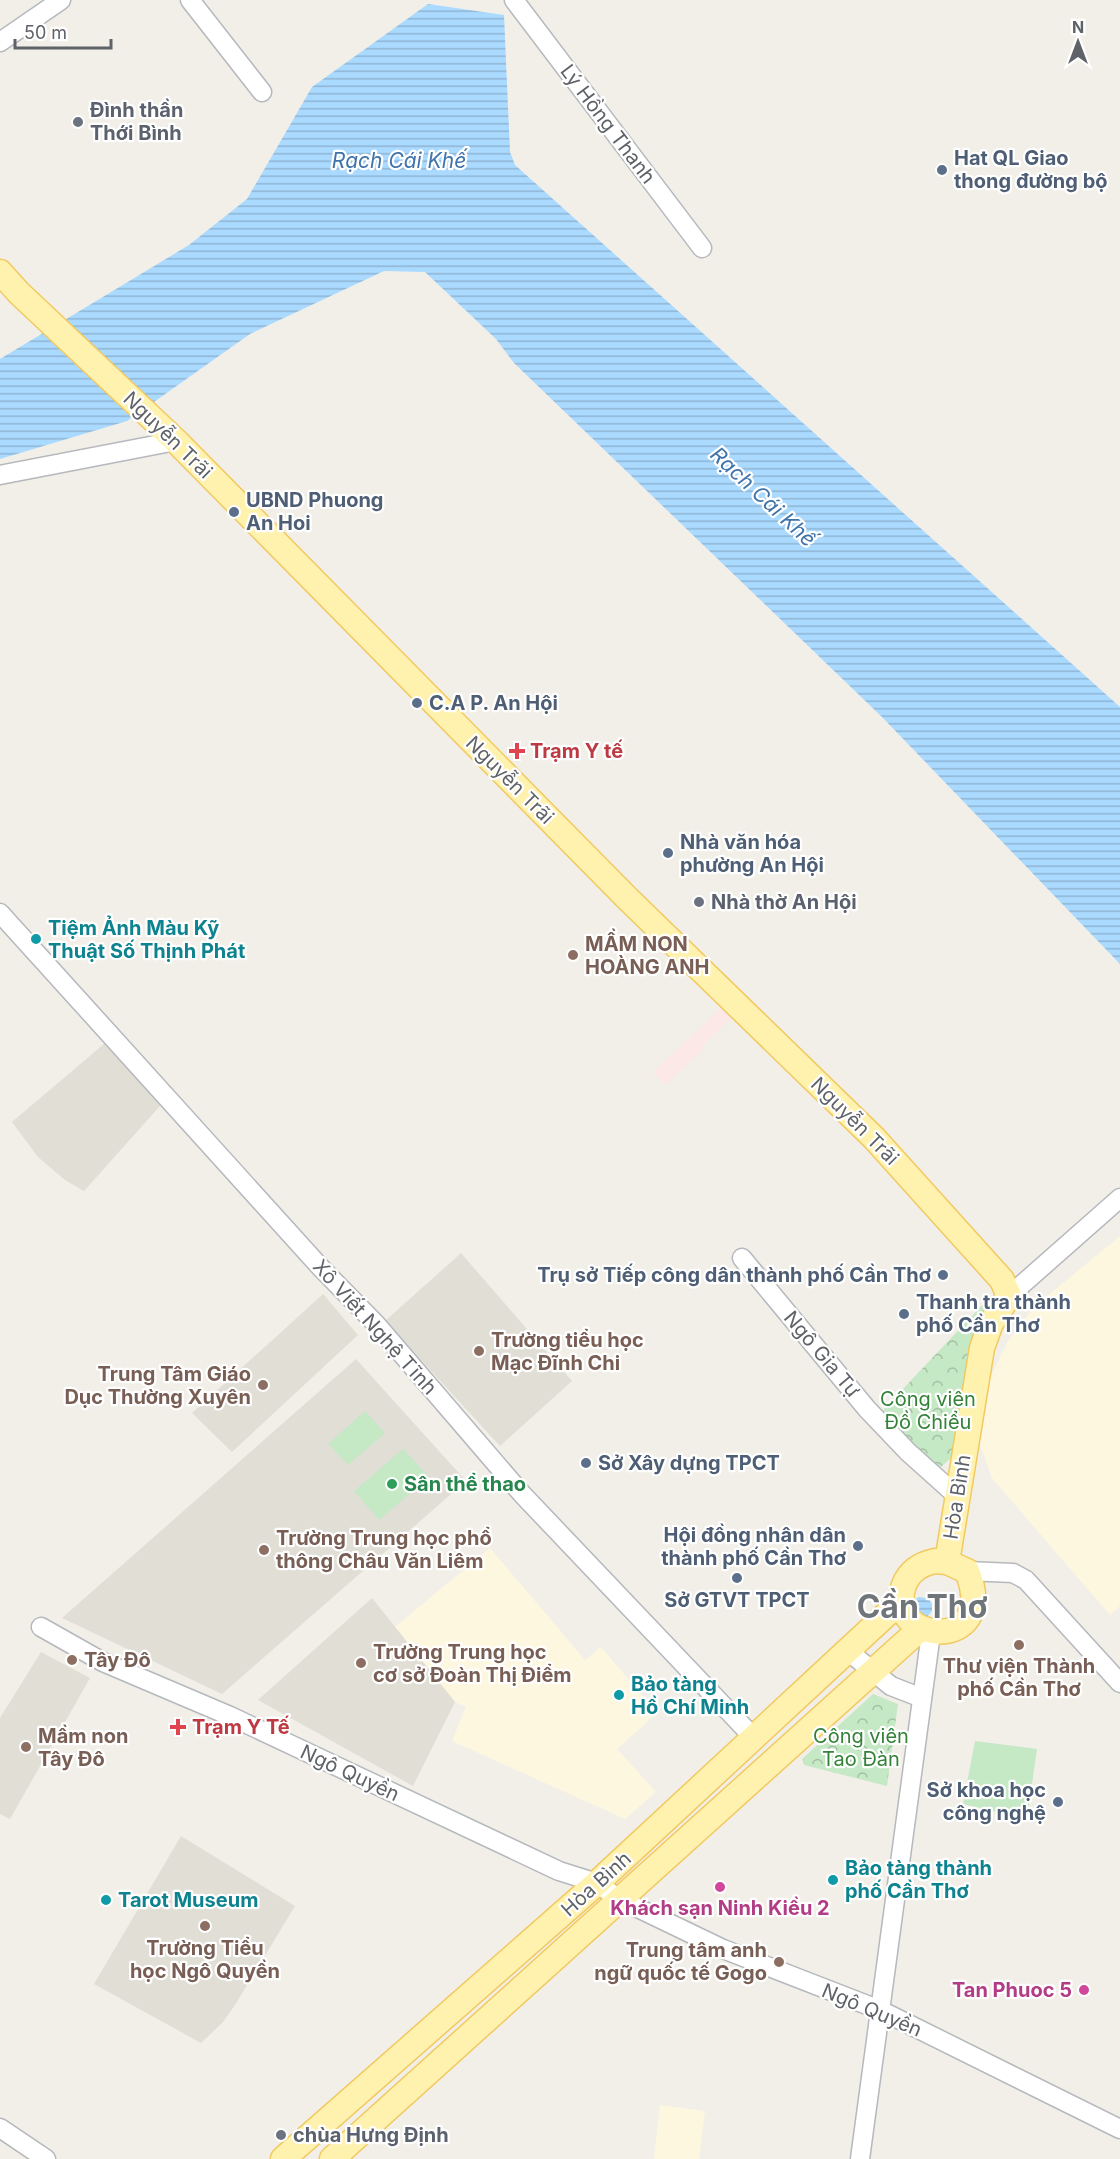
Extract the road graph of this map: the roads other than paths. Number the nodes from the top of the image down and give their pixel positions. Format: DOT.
graph roads {
  1 [pos="61,0"];
  2 [pos="190,0"];
  3 [pos="514,0"];
  4 [pos="0,42"];
  5 [pos="262,92"];
  6 [pos="702,248"];
  7 [pos="0,272"];
  8 [pos="170,435"];
  9 [pos="0,475"];
  10 [pos="0,913"];
  11 [pos="1120,1198"];
  12 [pos="742,1258"];
  13 [pos="1009,1296"];
  14 [pos="957,1496"];
  15 [pos="957,1566"];
  16 [pos="902,1600"];
  17 [pos="41,1627"];
  18 [pos="925,1631"];
  19 [pos="848,1651"];
  20 [pos="871,1672"];
  21 [pos="1120,1683"];
  22 [pos="922,1698"];
  23 [pos="754,1738"];
  24 [pos="597,1883"];
  25 [pos="619,1899"];
  26 [pos="880,2010"];
  27 [pos="435,2025"];
  28 [pos="457,2048"];
  29 [pos="0,2128"];
  30 [pos="1120,2129"];
  31 [pos="46,2159"];
  32 [pos="283,2159"];
  33 [pos="332,2159"];
  34 [pos="860,2159"];
  1 -- 4 [label="street"];
  2 -- 5 [label="street"];
  3 -- 6 [label="street, Lý Hồng Thanh"];
  7 -- 8 [label="main road, Nguyễn Trãi"];
  8 -- 9 [label="street"];
  8 -- 13 [label="main road, Nguyễn Trãi"];
  10 -- 23 [label="street, Xô Viết Nghệ Tĩnh"];
  11 -- 13 [label="street"];
  12 -- 14 [label="street, Ngô Gia Tự"];
  13 -- 14 [label="main road, Hòa Bình"];
  14 -- 15 [label="main road, Hòa Bình"];
  15 -- 16 [label="main road"];
  15 -- 18 [label="main road"];
  15 -- 21 [label="street"];
  16 -- 18 [label="main road"];
  16 -- 19 [label="main road, Hòa Bình"];
  17 -- 24 [label="street, Ngô Quyền"];
  18 -- 20 [label="main road, Hòa Bình"];
  18 -- 22 [label="street"];
  19 -- 20 [label="street"];
  19 -- 23 [label="main road, Hòa Bình"];
  20 -- 22 [label="street"];
  20 -- 25 [label="main road, Hòa Bình"];
  22 -- 26 [label="street"];
  23 -- 24 [label="main road, Hòa Bình"];
  24 -- 25 [label="street, Ngô Quyền"];
  24 -- 27 [label="main road, Hòa Bình"];
  25 -- 26 [label="street, Ngô Quyền"];
  25 -- 28 [label="main road, Hòa Bình"];
  26 -- 30 [label="street, Ngô Quyền"];
  26 -- 34 [label="street"];
  27 -- 28 [label="street"];
  27 -- 32 [label="main road, Hòa Bình"];
  28 -- 33 [label="main road, Hòa Bình"];
  29 -- 31 [label="street"];
}
